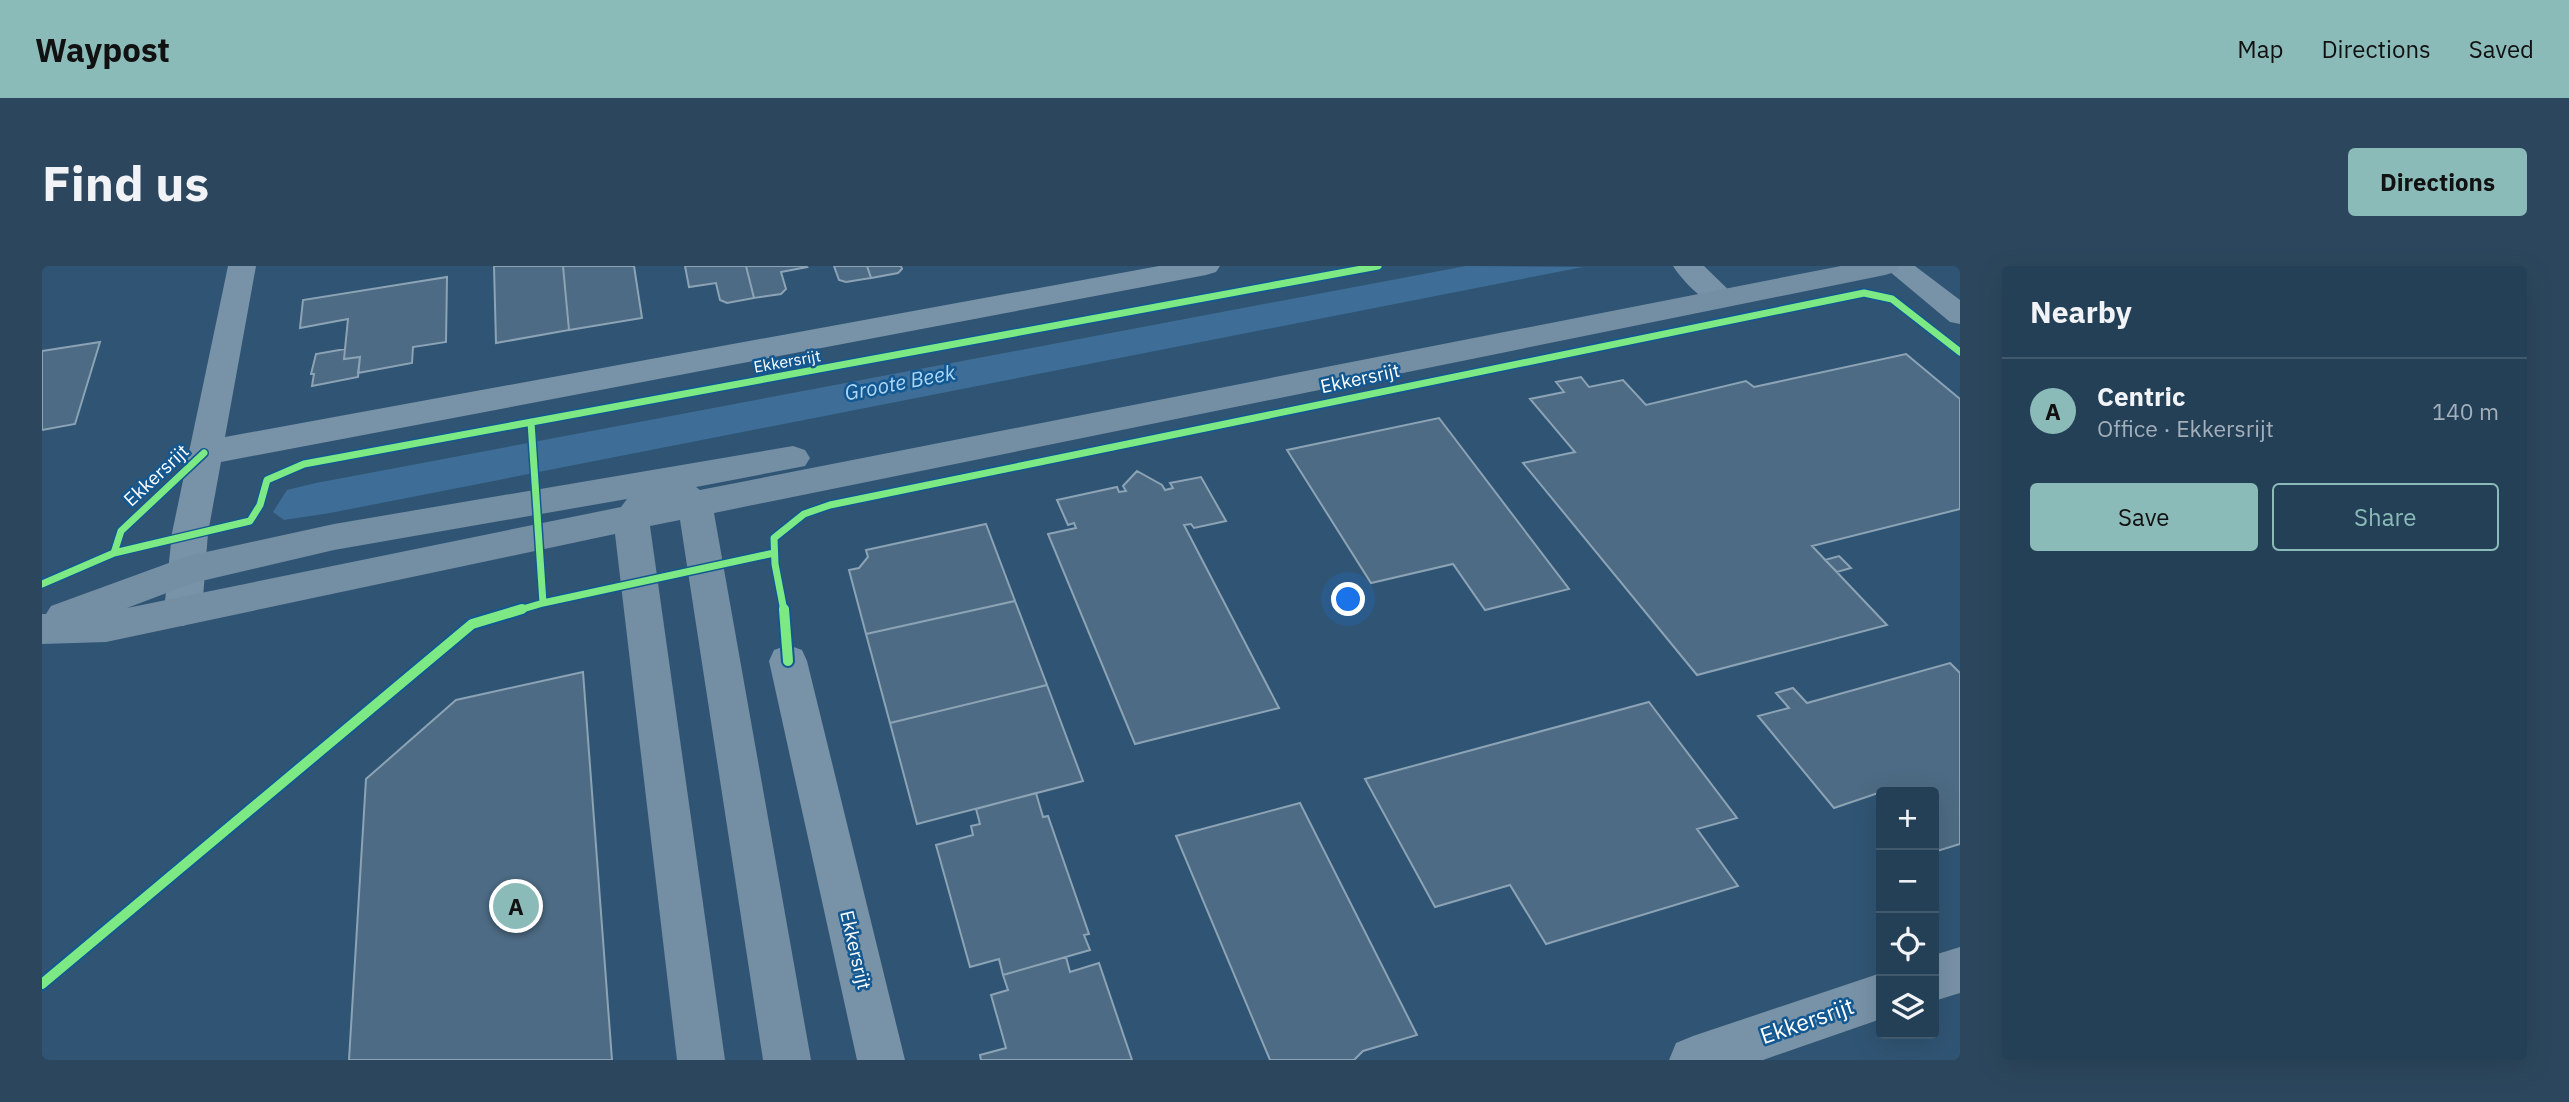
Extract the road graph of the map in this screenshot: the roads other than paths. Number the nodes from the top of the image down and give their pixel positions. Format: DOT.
graph roads {
  1 [pos="242,266"];
  2 [pos="1206,266"];
  3 [pos="1790,266"];
  4 [pos="1885,266"];
  5 [pos="1897,266"];
  6 [pos="1706,283"];
  7 [pos="1960,315"];
  8 [pos="204,453"];
  9 [pos="679,492"];
  10 [pos="631,518"];
  11 [pos="188,570"];
  12 [pos="183,611"];
  13 [pos="42,626"];
  14 [pos="788,661"];
  15 [pos="1960,970"];
  16 [pos="1939,976"];
  17 [pos="1876,998"];
  18 [pos="701,1060"];
  19 [pos="787,1060"];
  20 [pos="881,1060"];
  21 [pos="1693,1060"];
  1 -- 8 [label="street, Ekkersrijt"];
  2 -- 8 [label="street, Ekkersrijt"];
  3 -- 6 [label="main road, Ekkersrijt"];
  4 -- 6 [label="main road, Ekkersrijt"];
  5 -- 7 [label="street"];
  6 -- 9 [label="main road, Ekkersrijt"];
  8 -- 11 [label="street, Ekkersrijt"];
  9 -- 10 [label="main road"];
  9 -- 11 [label="main road, Ekkersrijt"];
  9 -- 19 [label="main road"];
  10 -- 12 [label="main road, Ekkersrijt"];
  10 -- 18 [label="main road"];
  11 -- 12 [label="street, Ekkersrijt"];
  11 -- 13 [label="main road, Ekkersrijt"];
  12 -- 13 [label="main road, Ekkersrijt"];
  14 -- 20 [label="street, Ekkersrijt"];
  15 -- 16 [label="street"];
  17 -- 21 [label="street, Ekkersrijt"];
}
